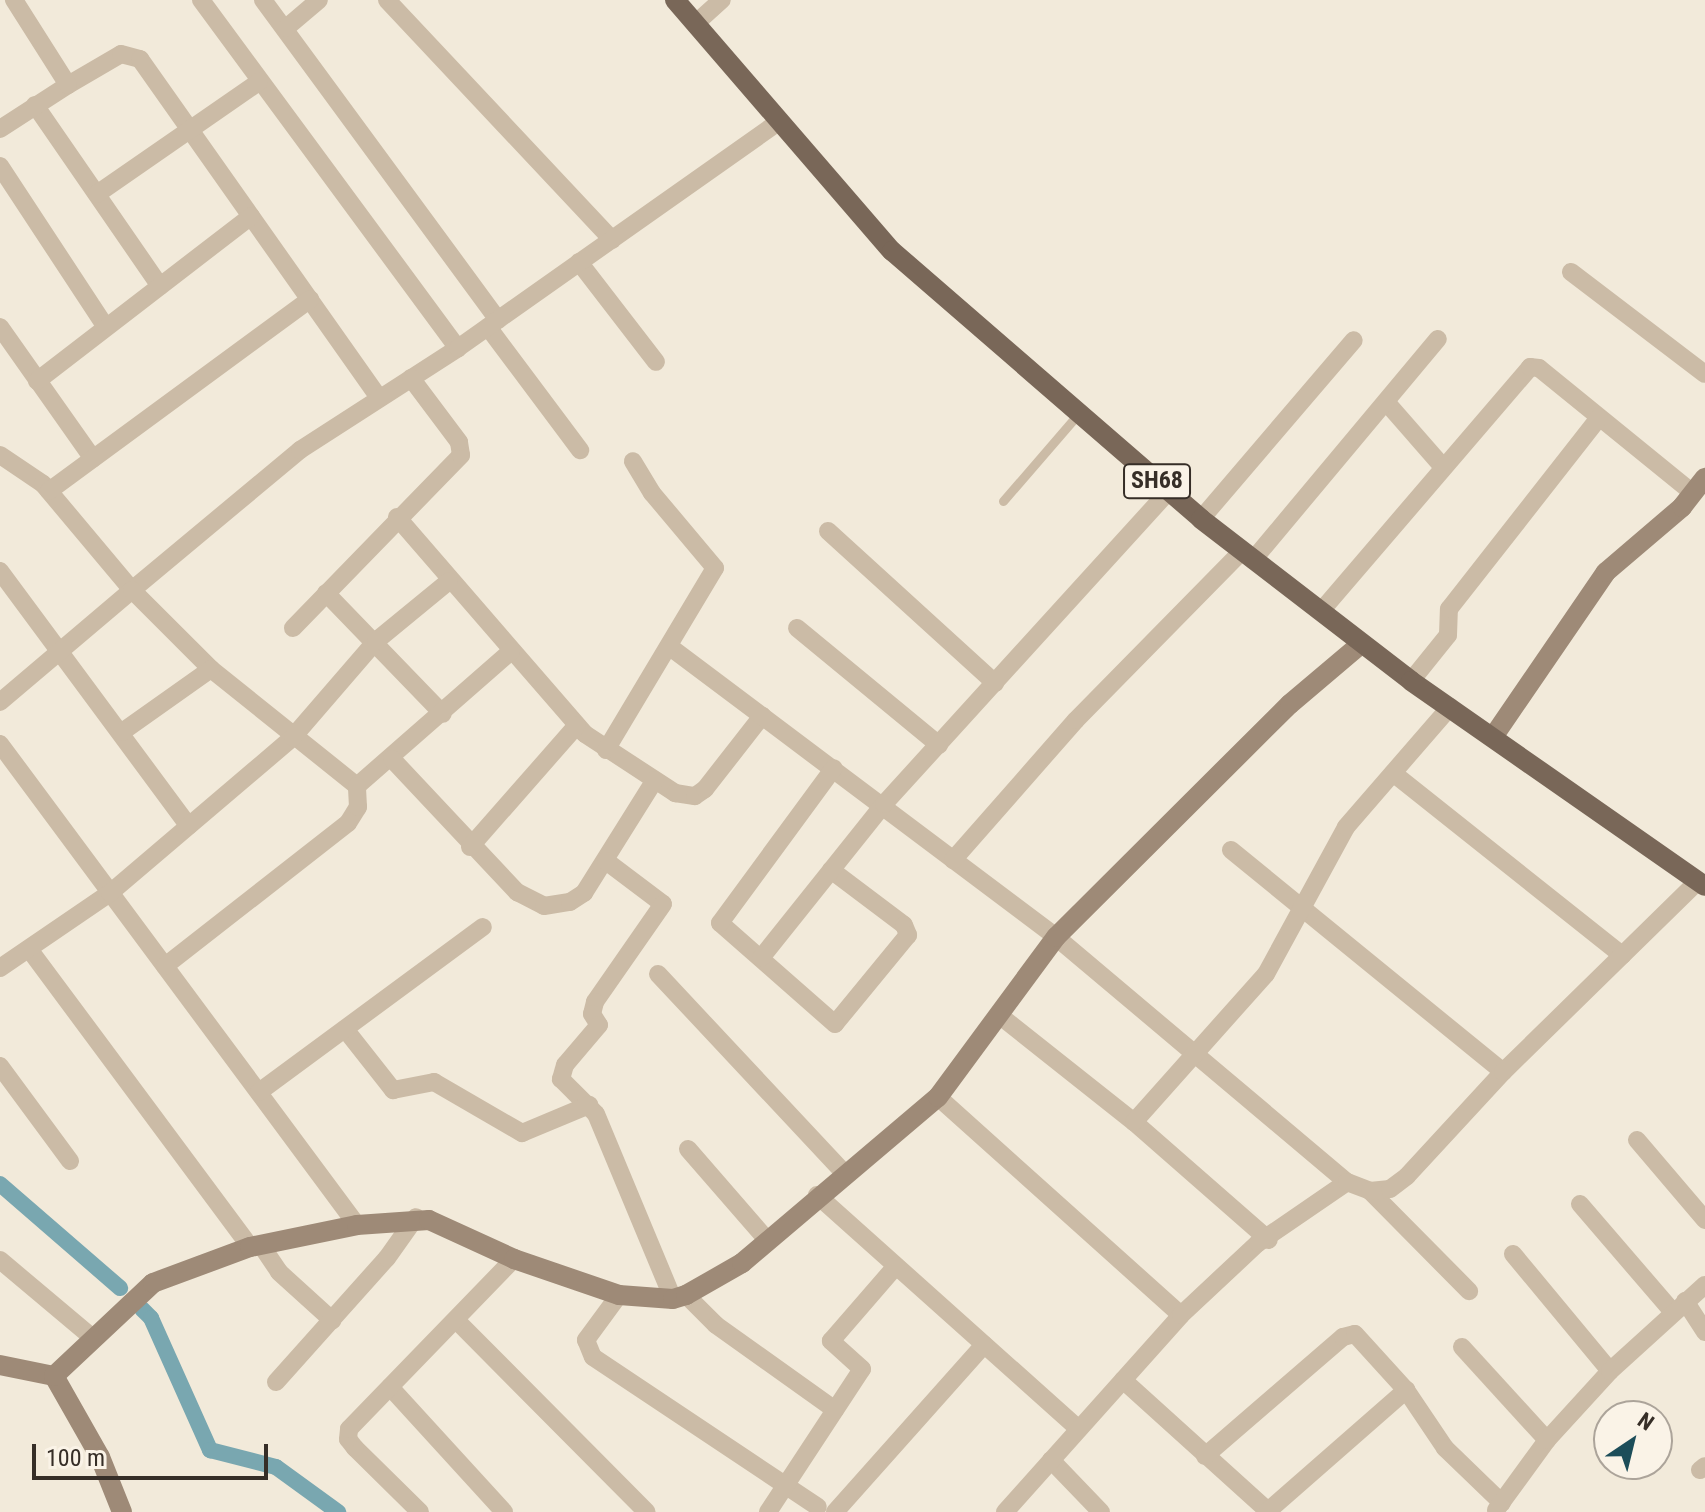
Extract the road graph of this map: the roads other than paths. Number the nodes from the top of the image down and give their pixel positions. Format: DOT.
graph roads {
  1 [pos="14,0"];
  2 [pos="201,0"];
  3 [pos="263,0"];
  4 [pos="319,0"];
  5 [pos="387,0"];
  6 [pos="675,0"];
  7 [pos="722,0"];
  8 [pos="695,24"];
  9 [pos="286,28"];
  10 [pos="259,82"];
  11 [pos="68,85"];
  12 [pos="35,105"];
  13 [pos="777,123"];
  14 [pos="0,129"];
  15 [pos="191,131"];
  16 [pos="0,166"];
  17 [pos="97,194"];
  18 [pos="251,216"];
  19 [pos="612,240"];
  20 [pos="579,262"];
  21 [pos="1571,272"];
  22 [pos="160,286"];
  23 [pos="310,299"];
  24 [pos="493,323"];
  25 [pos="105,326"];
  26 [pos="0,327"];
  27 [pos="1438,339"];
  28 [pos="1354,340"];
  29 [pos="458,348"];
  30 [pos="656,362"];
  31 [pos="1705,374"];
  32 [pos="411,378"];
  33 [pos="37,381"];
  34 [pos="379,398"];
  35 [pos="1387,403"];
  36 [pos="1079,413"];
  37 [pos="1599,418"];
  38 [pos="580,450"];
  39 [pos="0,455"];
  40 [pos="93,459"];
  41 [pos="633,461"];
  42 [pos="1443,467"];
  43 [pos="1699,485"];
  44 [pos="49,491"];
  45 [pos="1169,491"];
  46 [pos="1003,501"];
  47 [pos="397,517"];
  48 [pos="1201,519"];
  49 [pos="828,531"];
  50 [pos="1247,556"];
  51 [pos="0,571"];
  52 [pos="449,581"];
  53 [pos="132,590"];
  54 [pos="326,593"];
  55 [pos="1322,610"];
  56 [pos="293,628"];
  57 [pos="797,628"];
  58 [pos="376,641"];
  59 [pos="1361,644"];
  60 [pos="670,647"];
  61 [pos="62,650"];
  62 [pos="511,651"];
  63 [pos="211,669"];
  64 [pos="1411,681"];
  65 [pos="995,683"];
  66 [pos="0,702"];
  67 [pos="1450,707"];
  68 [pos="443,714"];
  69 [pos="762,716"];
  70 [pos="577,725"];
  71 [pos="122,732"];
  72 [pos="293,737"];
  73 [pos="1493,737"];
  74 [pos="0,744"];
  75 [pos="939,745"];
  76 [pos="606,750"];
  77 [pos="392,759"];
  78 [pos="834,768"];
  79 [pos="1393,773"];
  80 [pos="655,780"];
  81 [pos="357,786"];
  82 [pos="884,804"];
  83 [pos="189,826"];
  84 [pos="470,847"];
  85 [pos="1231,850"];
  86 [pos="953,860"];
  87 [pos="606,861"];
  88 [pos="831,870"];
  89 [pos="1702,884"];
  90 [pos="110,893"];
  91 [pos="1301,907"];
  92 [pos="483,927"];
  93 [pos="1056,937"];
  94 [pos="29,949"];
  95 [pos="1622,955"];
  96 [pos="761,958"];
  97 [pos="165,966"];
  98 [pos="0,968"];
  99 [pos="658,974"];
  100 [pos="999,1015"];
  101 [pos="345,1029"];
  102 [pos="1195,1053"];
  103 [pos="0,1066"];
  104 [pos="1503,1072"];
  105 [pos="259,1092"];
  106 [pos="938,1097"];
  107 [pos="589,1105"];
  108 [pos="1134,1122"];
  109 [pos="1637,1140"];
  110 [pos="688,1149"];
  111 [pos="70,1161"];
  112 [pos="844,1173"];
  113 [pos="1347,1182"];
  114 [pos="1370,1191"];
  115 [pos="817,1195"];
  116 [pos="1580,1204"];
  117 [pos="416,1217"];
  118 [pos="1705,1220"];
  119 [pos="357,1225"];
  120 [pos="767,1240"];
  121 [pos="1269,1240"];
  122 [pos="256,1246"];
  123 [pos="1513,1254"];
  124 [pos="514,1259"];
  125 [pos="0,1260"];
  126 [pos="896,1266"];
  127 [pos="1705,1285"];
  128 [pos="1469,1291"];
  129 [pos="619,1295"];
  130 [pos="679,1297"];
  131 [pos="1678,1306"];
  132 [pos="1181,1315"];
  133 [pos="332,1320"];
  134 [pos="457,1321"];
  135 [pos="1705,1332"];
  136 [pos="93,1338"];
  137 [pos="984,1345"];
  138 [pos="1462,1347"];
  139 [pos="0,1365"];
  140 [pos="1610,1371"];
  141 [pos="54,1376"];
  142 [pos="1123,1380"];
  143 [pos="276,1382"];
  144 [pos="390,1387"];
  145 [pos="1406,1390"];
  146 [pos="835,1410"];
  147 [pos="1079,1429"];
  148 [pos="1547,1440"];
  149 [pos="1205,1456"];
  150 [pos="1051,1460"];
  151 [pos="785,1485"];
  152 [pos="1498,1508"];
  153 [pos="827,1509"];
  154 [pos="1260,1510"];
  155 [pos="122,1512"];
  156 [pos="420,1512"];
  157 [pos="504,1512"];
  158 [pos="647,1512"];
  159 [pos="768,1512"];
  160 [pos="1005,1512"];
  161 [pos="1101,1512"];
  1 -- 11 [label="street"];
  2 -- 10 [label="street"];
  3 -- 9 [label="street"];
  4 -- 9 [label="street"];
  5 -- 19 [label="street"];
  6 -- 8 [label="main road, SH68"];
  7 -- 8 [label="street"];
  8 -- 13 [label="main road, SH68"];
  9 -- 24 [label="street"];
  10 -- 15 [label="street"];
  10 -- 29 [label="street"];
  11 -- 12 [label="street"];
  11 -- 15 [label="street"];
  12 -- 14 [label="street"];
  12 -- 17 [label="street"];
  13 -- 19 [label="street"];
  13 -- 36 [label="main road, SH68"];
  15 -- 17 [label="street"];
  15 -- 18 [label="street"];
  16 -- 25 [label="street"];
  17 -- 22 [label="street"];
  18 -- 22 [label="street"];
  18 -- 23 [label="street"];
  19 -- 20 [label="street"];
  20 -- 24 [label="street"];
  20 -- 30 [label="street"];
  21 -- 31 [label="street"];
  22 -- 25 [label="street"];
  23 -- 34 [label="street"];
  23 -- 40 [label="street"];
  24 -- 29 [label="street"];
  24 -- 38 [label="street"];
  25 -- 33 [label="street"];
  26 -- 33 [label="street"];
  27 -- 35 [label="street"];
  28 -- 48 [label="street"];
  29 -- 32 [label="street"];
  32 -- 34 [label="street"];
  32 -- 47 [label="street"];
  33 -- 40 [label="street"];
  34 -- 53 [label="street"];
  35 -- 42 [label="street"];
  35 -- 50 [label="street"];
  36 -- 45 [label="main road, SH68"];
  36 -- 46 [label="lane"];
  37 -- 42 [label="street"];
  37 -- 43 [label="street"];
  37 -- 64 [label="street"];
  39 -- 44 [label="street"];
  40 -- 44 [label="street"];
  41 -- 60 [label="street"];
  42 -- 55 [label="street"];
  43 -- 73 [label="street"];
  44 -- 53 [label="street"];
  45 -- 48 [label="main road, SH68"];
  45 -- 65 [label="street"];
  47 -- 52 [label="street"];
  47 -- 54 [label="street"];
  48 -- 50 [label="main road, SH68"];
  49 -- 65 [label="street"];
  50 -- 55 [label="main road, SH68"];
  50 -- 86 [label="street"];
  51 -- 61 [label="street"];
  52 -- 58 [label="street"];
  52 -- 62 [label="street"];
  53 -- 61 [label="street"];
  53 -- 63 [label="street"];
  54 -- 56 [label="street"];
  54 -- 58 [label="street"];
  55 -- 59 [label="main road, SH68"];
  57 -- 75 [label="street"];
  58 -- 68 [label="street"];
  58 -- 72 [label="street"];
  59 -- 64 [label="main road, SH68"];
  59 -- 93 [label="street"];
  60 -- 69 [label="street"];
  60 -- 76 [label="street"];
  61 -- 66 [label="street"];
  61 -- 71 [label="street"];
  62 -- 68 [label="street"];
  62 -- 70 [label="street"];
  63 -- 71 [label="street"];
  63 -- 72 [label="street"];
  64 -- 67 [label="main road, SH68"];
  65 -- 75 [label="street"];
  67 -- 73 [label="main road, SH68"];
  67 -- 79 [label="street"];
  68 -- 77 [label="street"];
  69 -- 78 [label="street"];
  69 -- 80 [label="street"];
  70 -- 76 [label="street"];
  70 -- 84 [label="street"];
  71 -- 83 [label="street"];
  72 -- 81 [label="street"];
  72 -- 83 [label="street"];
  73 -- 89 [label="main road, SH68"];
  74 -- 90 [label="street"];
  75 -- 82 [label="street"];
  76 -- 80 [label="street"];
  77 -- 81 [label="street"];
  77 -- 84 [label="street"];
  78 -- 82 [label="street"];
  78 -- 96 [label="street"];
  79 -- 91 [label="street"];
  79 -- 95 [label="street"];
  80 -- 87 [label="street"];
  81 -- 97 [label="street"];
  82 -- 86 [label="street"];
  82 -- 88 [label="street"];
  83 -- 90 [label="street"];
  84 -- 87 [label="street"];
  85 -- 91 [label="street"];
  86 -- 93 [label="street"];
  87 -- 107 [label="street"];
  88 -- 96 [label="street"];
  88 -- 96 [label="street"];
  89 -- 95 [label="street"];
  90 -- 94 [label="street"];
  90 -- 97 [label="street"];
  91 -- 102 [label="street"];
  91 -- 104 [label="street"];
  92 -- 101 [label="street"];
  93 -- 100 [label="street"];
  93 -- 102 [label="street"];
  94 -- 98 [label="street"];
  94 -- 122 [label="street"];
  95 -- 104 [label="street"];
  97 -- 105 [label="street"];
  99 -- 112 [label="street"];
  100 -- 106 [label="street"];
  100 -- 108 [label="street"];
  101 -- 105 [label="street"];
  101 -- 107 [label="street"];
  102 -- 108 [label="street"];
  102 -- 113 [label="street"];
  103 -- 111 [label="street"];
  104 -- 114 [label="street"];
  105 -- 119 [label="street"];
  106 -- 112 [label="street"];
  106 -- 132 [label="street"];
  107 -- 130 [label="street"];
  108 -- 121 [label="street"];
  109 -- 118 [label="street"];
  110 -- 120 [label="street"];
  112 -- 115 [label="street"];
  113 -- 114 [label="street"];
  113 -- 121 [label="street"];
  114 -- 128 [label="street"];
  115 -- 120 [label="street"];
  115 -- 126 [label="street"];
  116 -- 131 [label="street"];
  117 -- 119 [label="street"];
  117 -- 124 [label="street"];
  117 -- 133 [label="street"];
  119 -- 122 [label="street"];
  120 -- 130 [label="street"];
  121 -- 132 [label="street"];
  122 -- 133 [label="street"];
  122 -- 136 [label="street"];
  123 -- 140 [label="street"];
  124 -- 129 [label="street"];
  124 -- 134 [label="street"];
  125 -- 136 [label="street"];
  126 -- 137 [label="street"];
  126 -- 146 [label="street"];
  127 -- 131 [label="street"];
  129 -- 130 [label="street"];
  129 -- 151 [label="street"];
  130 -- 146 [label="street"];
  131 -- 135 [label="street"];
  131 -- 140 [label="street"];
  132 -- 142 [label="street"];
  133 -- 143 [label="street"];
  134 -- 144 [label="street"];
  134 -- 158 [label="street"];
  136 -- 141 [label="street"];
  137 -- 147 [label="street"];
  137 -- 153 [label="street"];
  138 -- 148 [label="street"];
  139 -- 141 [label="street"];
  140 -- 148 [label="street"];
  141 -- 155 [label="street"];
  142 -- 147 [label="street"];
  142 -- 149 [label="street"];
  144 -- 156 [label="street"];
  144 -- 157 [label="street"];
  145 -- 149 [label="street"];
  145 -- 152 [label="street"];
  145 -- 154 [label="street"];
  146 -- 151 [label="street"];
  147 -- 150 [label="street"];
  148 -- 152 [label="street"];
  149 -- 154 [label="street"];
  150 -- 160 [label="street"];
  150 -- 161 [label="street"];
  151 -- 153 [label="street"];
  151 -- 159 [label="street"];
}
